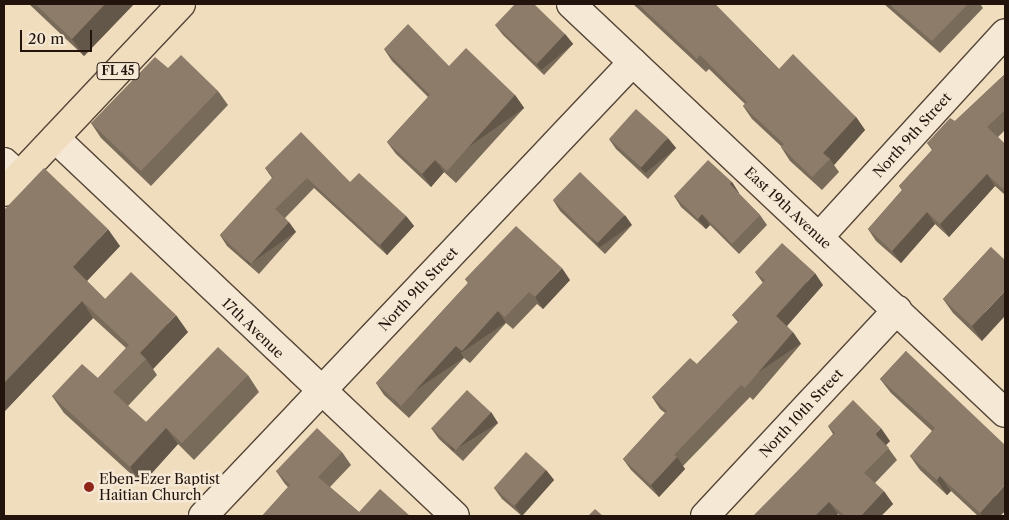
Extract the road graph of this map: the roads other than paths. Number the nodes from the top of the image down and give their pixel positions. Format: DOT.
graph roads {
  1 [pos="181,4"];
  2 [pos="571,4"];
  3 [pos="1005,33"];
  4 [pos="632,62"];
  5 [pos="55,138"];
  6 [pos="9,177"];
  7 [pos="819,237"];
  8 [pos="897,310"];
  9 [pos="321,393"];
  10 [pos="1005,413"];
  11 [pos="203,516"];
  12 [pos="455,516"];
  13 [pos="705,516"];
  1 -- 5 [label="main road, FL 45"];
  2 -- 4 [label="street, East 19th Avenue"];
  3 -- 7 [label="street, North 9th Street"];
  4 -- 7 [label="street, East 19th Avenue"];
  4 -- 9 [label="street, North 9th Street"];
  5 -- 6 [label="main road, FL 45"];
  5 -- 9 [label="street, 17th Avenue"];
  7 -- 8 [label="street, East 19th Avenue"];
  8 -- 10 [label="street, East 19th Avenue"];
  8 -- 13 [label="street, North 10th Street"];
  9 -- 11 [label="street, North 9th Street"];
  9 -- 12 [label="street, 17th Avenue"];
}
